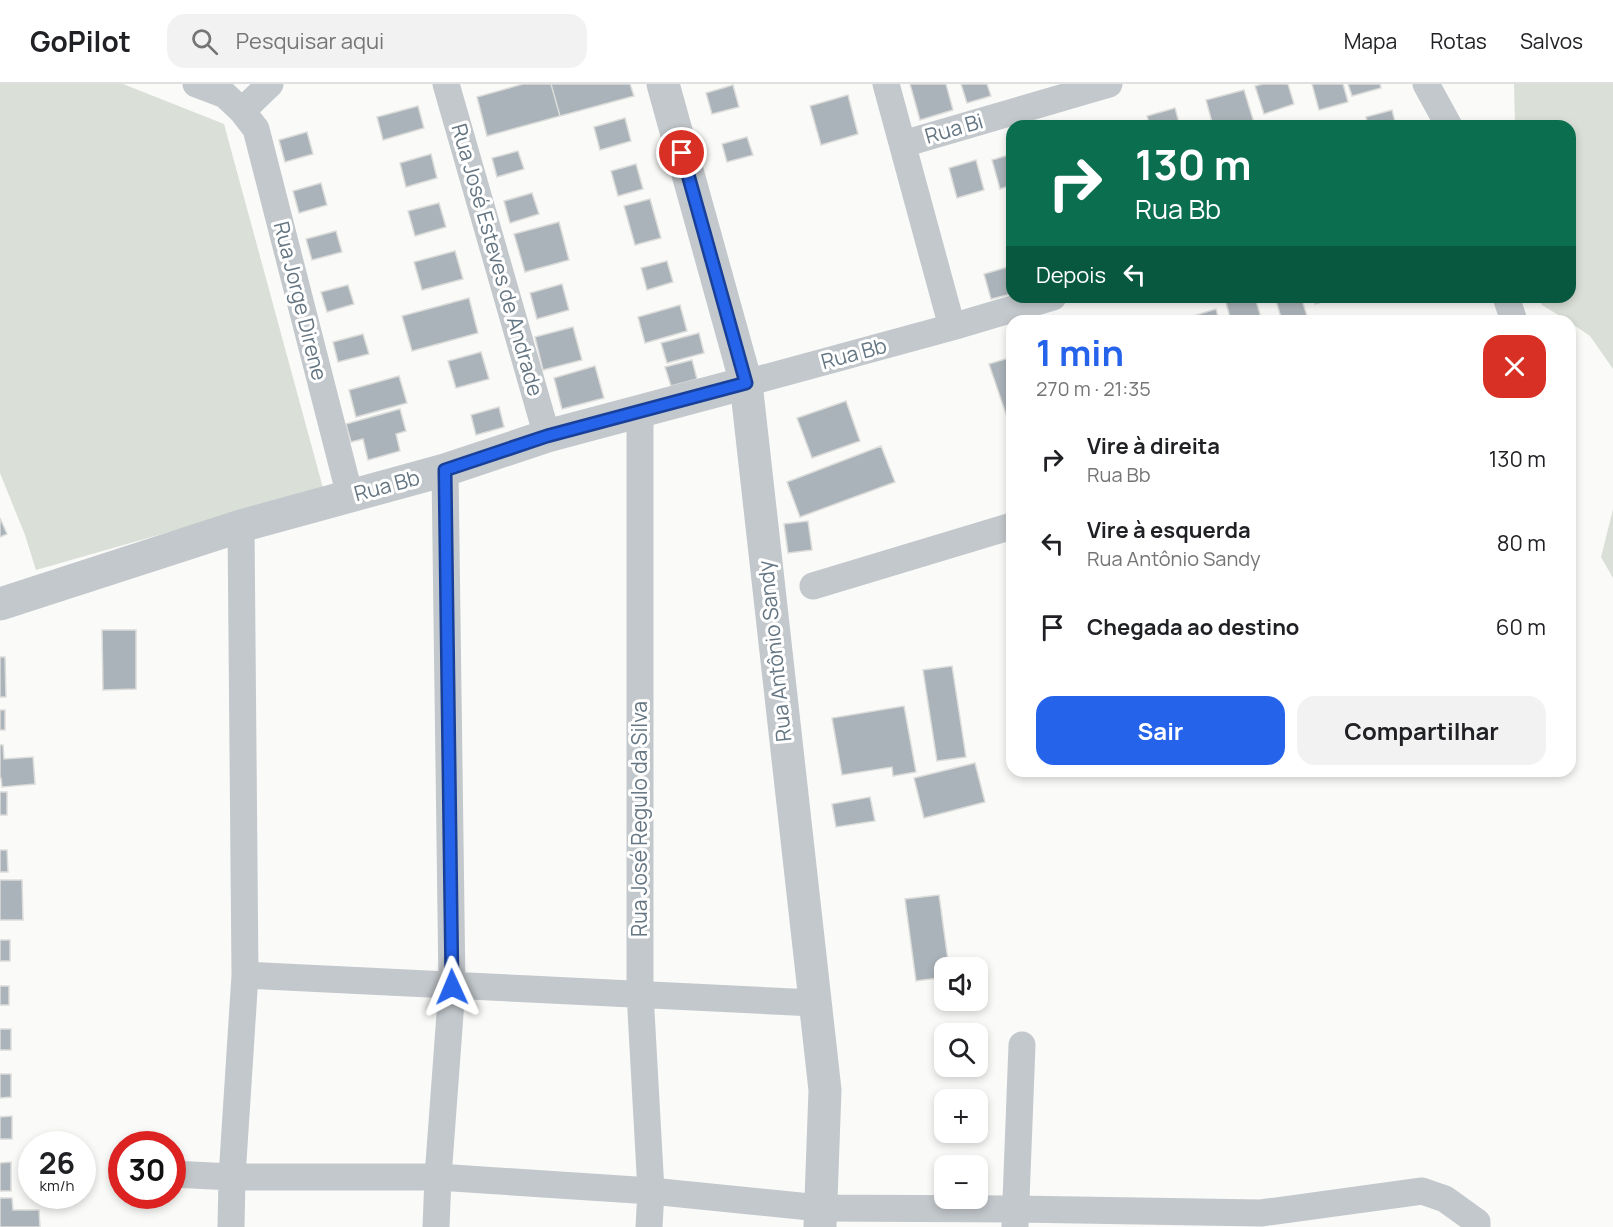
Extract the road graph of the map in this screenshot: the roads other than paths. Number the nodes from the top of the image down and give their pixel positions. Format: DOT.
graph roads {
  1 [pos="196,84"];
  2 [pos="270,84"];
  3 [pos="446,84"];
  4 [pos="663,84"];
  5 [pos="886,84"];
  6 [pos="1109,84"];
  7 [pos="1426,84"];
  8 [pos="242,111"];
  9 [pos="1446,120"];
  10 [pos="903,144"];
  11 [pos="1033,303"];
  12 [pos="952,327"];
  13 [pos="746,383"];
  14 [pos="640,411"];
  15 [pos="547,436"];
  16 [pos="445,470"];
  17 [pos="350,496"];
  18 [pos="241,526"];
  19 [pos="1006,528"];
  20 [pos="813,586"];
  21 [pos="0,604"];
  22 [pos="245,975"];
  23 [pos="452,987"];
  24 [pos="640,993"];
  25 [pos="814,1003"];
  26 [pos="1022,1045"];
  27 [pos="186,1175"];
  28 [pos="232,1177"];
  29 [pos="438,1177"];
  30 [pos="651,1191"];
  31 [pos="820,1218"];
  32 [pos="1015,1218"];
  33 [pos="1261,1220"];
  34 [pos="231,1227"];
  35 [pos="436,1227"];
  36 [pos="649,1227"];
  37 [pos="1477,1227"];
  1 -- 8 [label="street, Rua Jorge Direne"];
  2 -- 8 [label="street"];
  3 -- 15 [label="street, Rua José Esteves de Andrade"];
  4 -- 13 [label="street, Rua Antônio Sandy"];
  5 -- 10 [label="street"];
  6 -- 10 [label="street, Rua Bi"];
  7 -- 9 [label="street"];
  8 -- 17 [label="street, Rua Jorge Direne"];
  10 -- 12 [label="street"];
  11 -- 12 [label="street, Rua Bb"];
  12 -- 13 [label="street, Rua Bb"];
  13 -- 14 [label="street, Rua Bb"];
  13 -- 25 [label="street, Rua Antônio Sandy"];
  14 -- 15 [label="street, Rua Bb"];
  14 -- 24 [label="street, Rua José Regulo da Silva"];
  15 -- 16 [label="street, Rua Bb"];
  16 -- 17 [label="street, Rua Bb"];
  16 -- 23 [label="street"];
  17 -- 18 [label="street, Rua Bb"];
  18 -- 21 [label="street, Rua Bb"];
  18 -- 22 [label="street"];
  19 -- 20 [label="street"];
  22 -- 23 [label="street"];
  22 -- 28 [label="street"];
  23 -- 24 [label="street"];
  23 -- 29 [label="street"];
  24 -- 25 [label="street"];
  24 -- 30 [label="street, Rua José Regulo da Silva"];
  25 -- 31 [label="street, Rua Antônio Sandy"];
  26 -- 32 [label="street"];
  27 -- 28 [label="street"];
  28 -- 29 [label="street"];
  28 -- 34 [label="street"];
  29 -- 30 [label="street"];
  29 -- 35 [label="street"];
  30 -- 31 [label="street"];
  30 -- 36 [label="street, Rua José Regulo da Silva"];
  31 -- 32 [label="street"];
  32 -- 33 [label="street"];
  33 -- 37 [label="street"];
}
